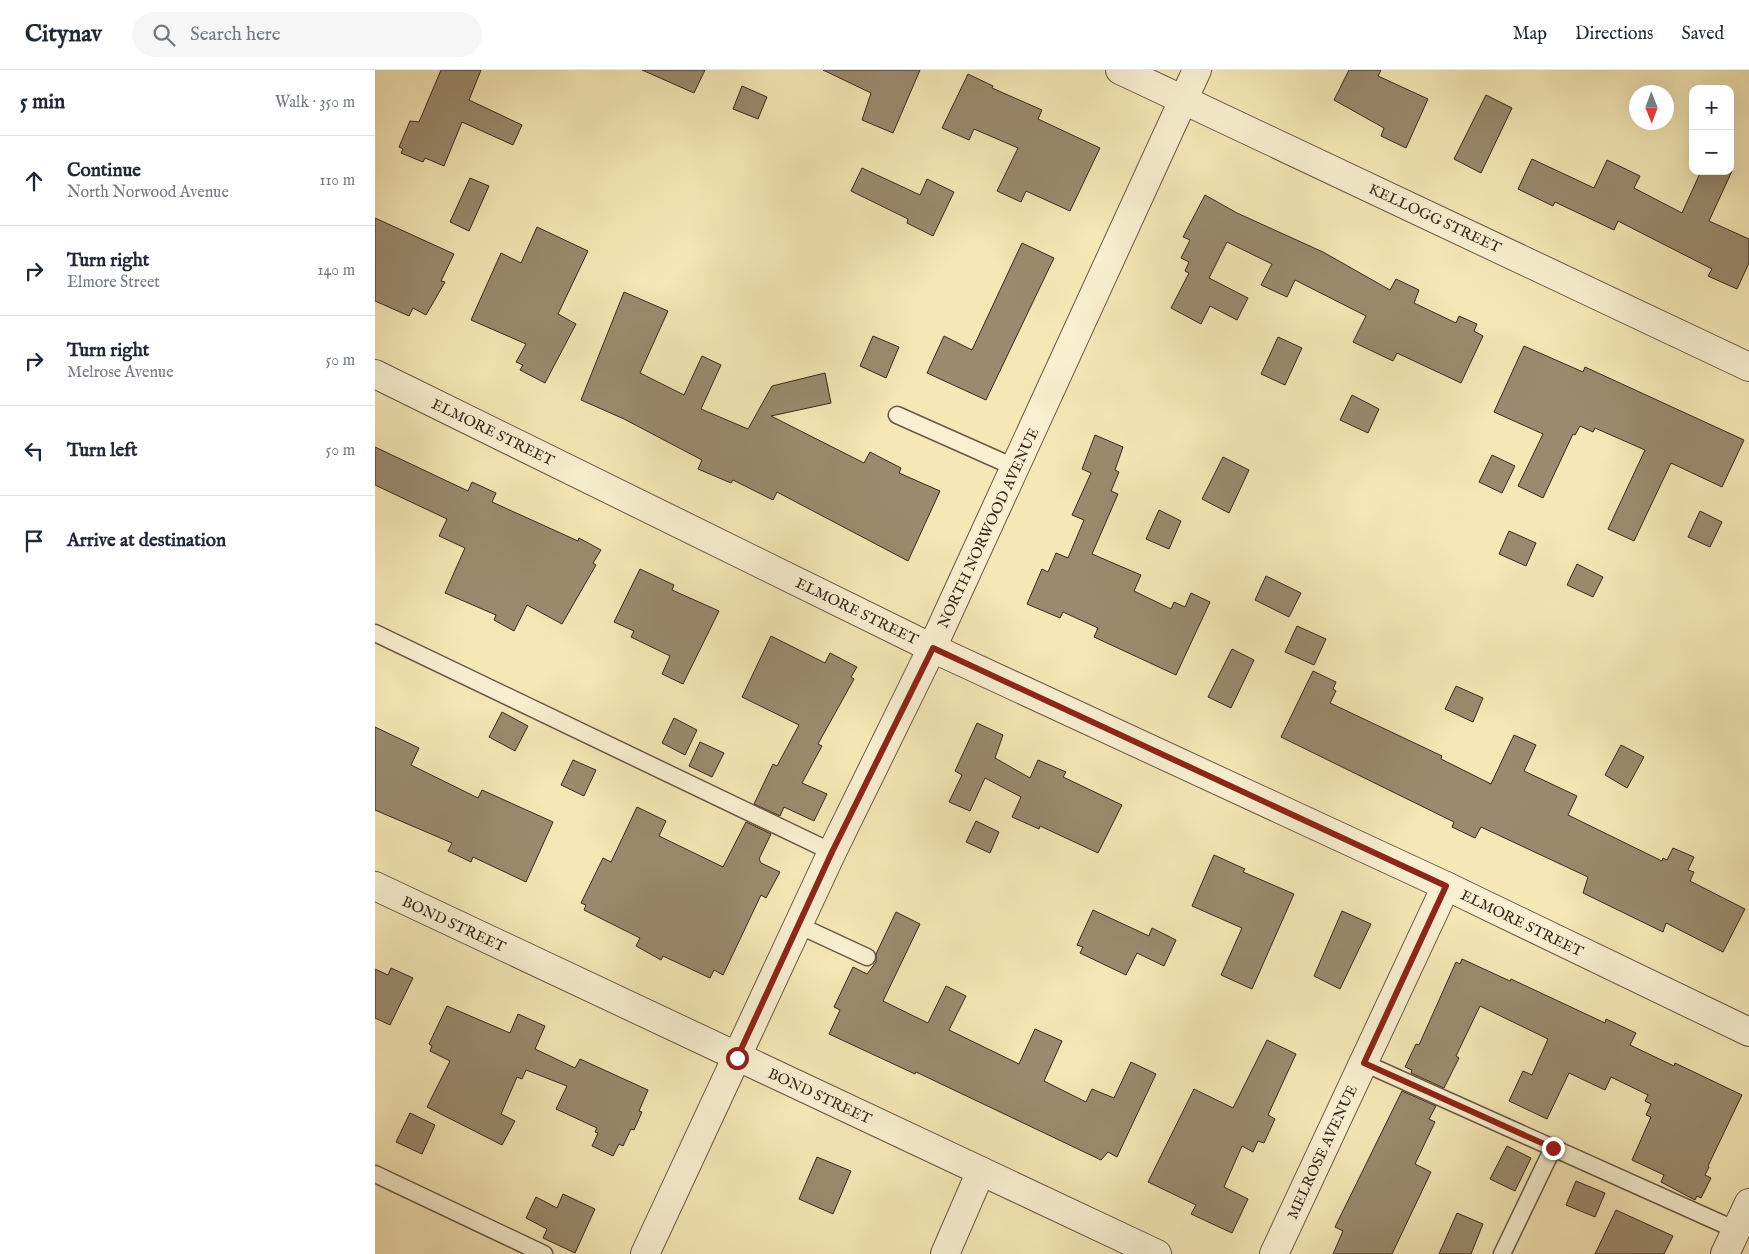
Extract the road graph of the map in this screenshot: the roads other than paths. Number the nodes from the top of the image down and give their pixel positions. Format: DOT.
graph roads {
  1 [pos="1120,70"];
  2 [pos="1197,70"];
  3 [pos="1183,100"];
  4 [pos="1749,367"];
  5 [pos="375,374"];
  6 [pos="897,415"];
  7 [pos="1014,468"];
  8 [pos="375,633"];
  9 [pos="933,648"];
  10 [pos="832,852"];
  11 [pos="375,886"];
  12 [pos="1446,886"];
  13 [pos="798,925"];
  14 [pos="867,958"];
  15 [pos="1749,1032"];
  16 [pos="737,1058"];
  17 [pos="1364,1063"];
  18 [pos="1553,1148"];
  19 [pos="981,1171"];
  20 [pos="375,1174"];
  21 [pos="1749,1203"];
  22 [pos="1731,1242"];
  23 [pos="544,1254"];
  24 [pos="645,1254"];
  25 [pos="945,1254"];
  26 [pos="1157,1254"];
  27 [pos="1274,1254"];
  28 [pos="1502,1254"];
  1 -- 3 [label="street, KELLOGG STREET"];
  2 -- 3 [label="street, NORTH NORWOOD AVENUE"];
  3 -- 4 [label="street, KELLOGG STREET"];
  3 -- 7 [label="street, NORTH NORWOOD AVENUE"];
  5 -- 9 [label="street, ELMORE STREET"];
  6 -- 7 [label="lane"];
  7 -- 9 [label="street, NORTH NORWOOD AVENUE"];
  8 -- 10 [label="lane"];
  9 -- 10 [label="street, NORTH NORWOOD AVENUE"];
  9 -- 12 [label="street, ELMORE STREET"];
  10 -- 13 [label="street, NORTH NORWOOD AVENUE"];
  11 -- 16 [label="street, BOND STREET"];
  12 -- 15 [label="street, ELMORE STREET"];
  12 -- 17 [label="street, MELROSE AVENUE"];
  13 -- 14 [label="lane"];
  13 -- 16 [label="street, NORTH NORWOOD AVENUE"];
  16 -- 19 [label="street, BOND STREET"];
  16 -- 24 [label="street, NORTH NORWOOD AVENUE"];
  17 -- 18 [label="lane"];
  17 -- 27 [label="street, MELROSE AVENUE"];
  18 -- 22 [label="lane"];
  18 -- 28 [label="lane"];
  19 -- 25 [label="street"];
  19 -- 26 [label="street, BOND STREET"];
  20 -- 23 [label="lane"];
  21 -- 22 [label="street"];
}
